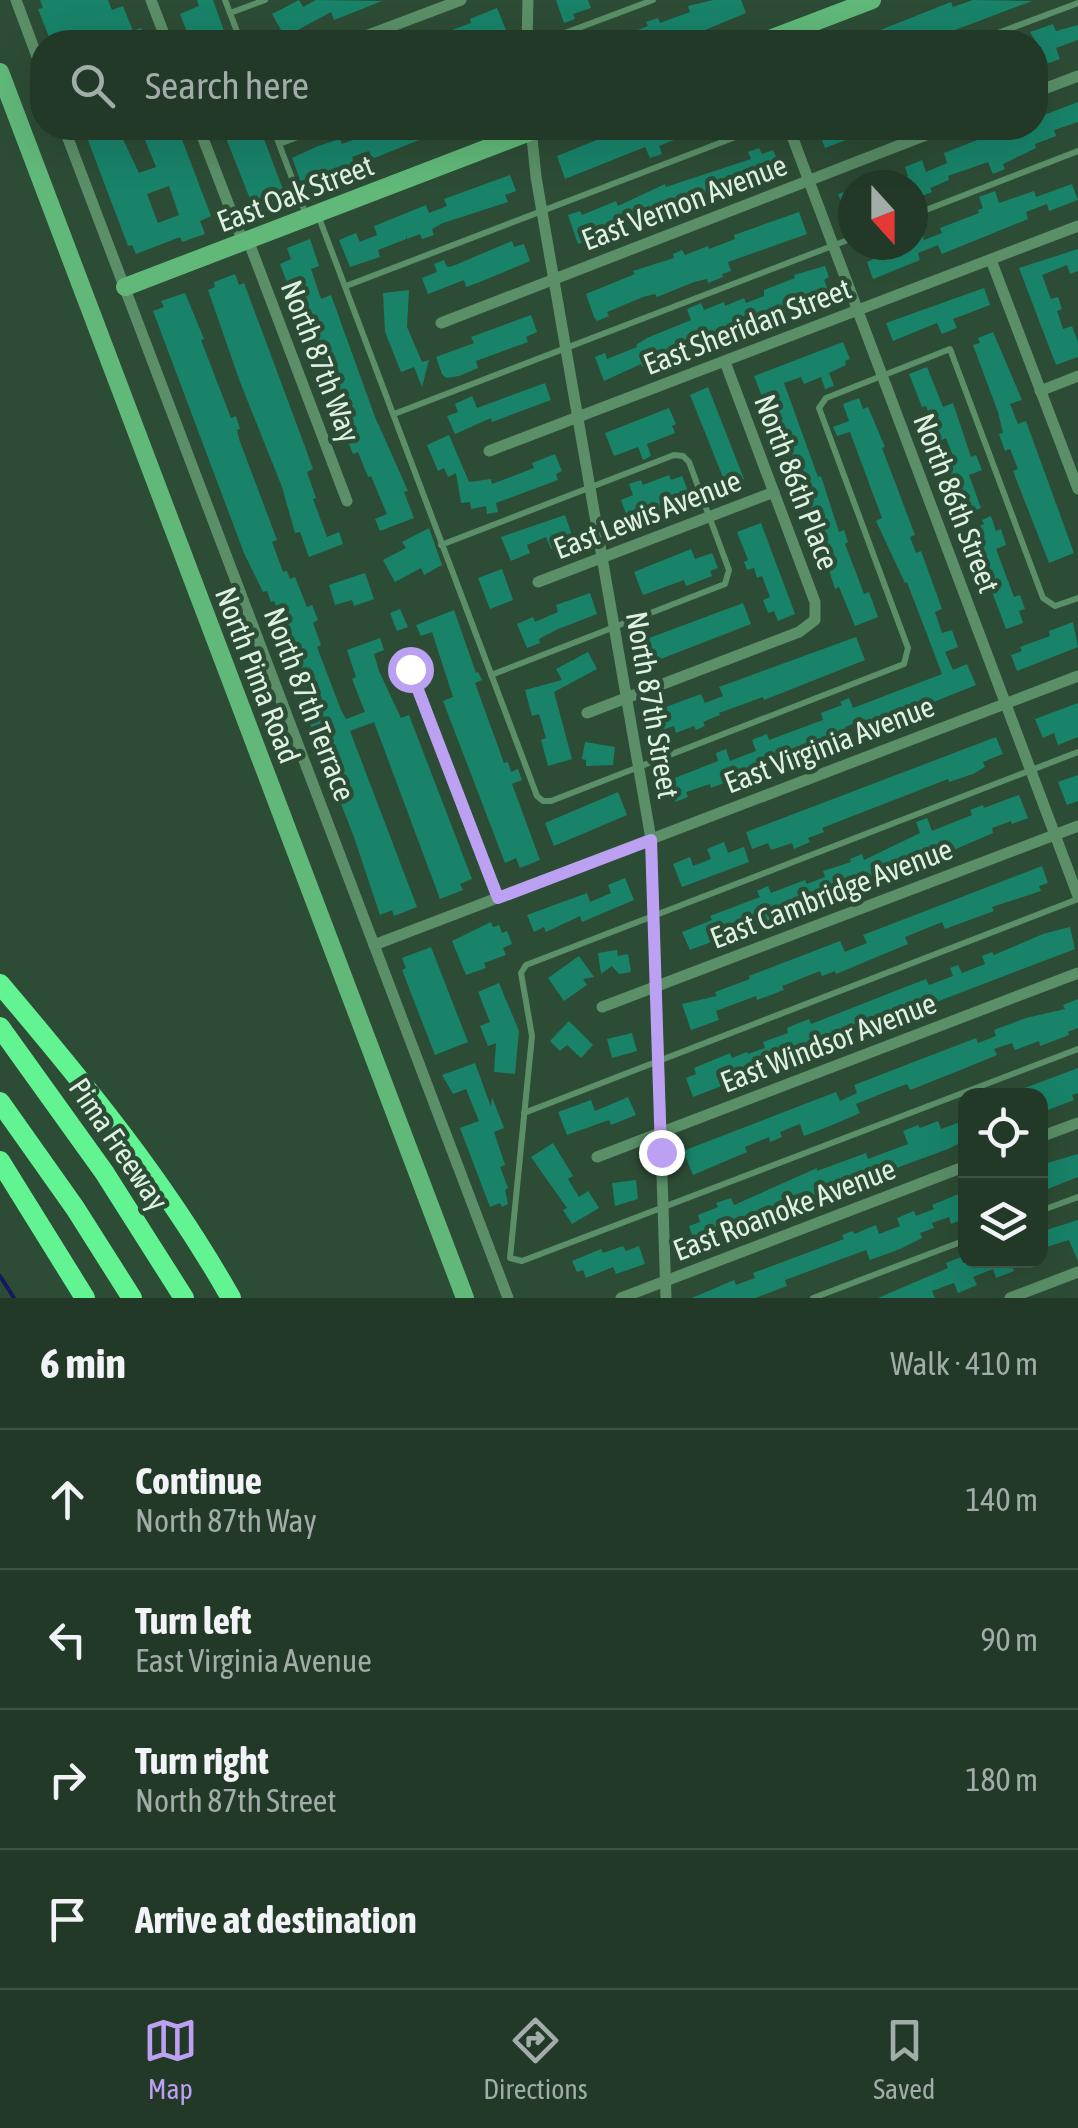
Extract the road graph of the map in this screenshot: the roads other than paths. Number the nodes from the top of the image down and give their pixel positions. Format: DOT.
graph roads {
  1 [pos="16,0"];
  2 [pos="151,0"];
  3 [pos="225,0"];
  4 [pos="265,0"];
  5 [pos="461,0"];
  6 [pos="528,0"];
  7 [pos="653,0"];
  8 [pos="872,0"];
  9 [pos="1078,3"];
  10 [pos="230,13"];
  11 [pos="162,30"];
  12 [pos="236,30"];
  13 [pos="382,30"];
  14 [pos="527,30"];
  15 [pos="573,30"];
  16 [pos="793,30"];
  17 [pos="1006,30"];
  18 [pos="30,38"];
  19 [pos="0,72"];
  20 [pos="1078,76"];
  21 [pos="1048,87"];
  22 [pos="69,140"];
  23 [pos="205,140"];
  24 [pos="277,140"];
  25 [pos="290,140"];
  26 [pos="506,140"];
  27 [pos="535,140"];
  28 [pos="726,140"];
  29 [pos="794,140"];
  30 [pos="913,140"];
  31 [pos="279,144"];
  32 [pos="1078,152"];
  33 [pos="809,180"];
  34 [pos="928,209"];
  35 [pos="542,210"];
  36 [pos="312,215"];
  37 [pos="1078,226"];
  38 [pos="246,241"];
  39 [pos="838,244"];
  40 [pos="834,245"];
  41 [pos="991,260"];
  42 [pos="554,279"];
  43 [pos="346,286"];
  44 [pos="125,287"];
  45 [pos="858,310"];
  46 [pos="440,322"];
  47 [pos="566,348"];
  48 [pos="725,362"];
  49 [pos="883,376"];
  50 [pos="1078,376"];
  51 [pos="1040,391"];
  52 [pos="394,414"];
  53 [pos="578,417"];
  54 [pos="489,451"];
  55 [pos="590,488"];
  56 [pos="1078,489"];
  57 [pos="774,492"];
  58 [pos="346,500"];
  59 [pos="709,517"];
  60 [pos="441,545"];
  61 [pos="602,558"];
  62 [pos="538,582"];
  63 [pos="1078,598"];
  64 [pos="615,628"];
  65 [pos="410,669"];
  66 [pos="490,675"];
  67 [pos="1078,676"];
  68 [pos="626,697"];
  69 [pos="1006,703"];
  70 [pos="587,713"];
  71 [pos="1078,752"];
  72 [pos="639,768"];
  73 [pos="1031,770"];
  74 [pos="1078,826"];
  75 [pos="1055,834"];
  76 [pos="651,840"];
  77 [pos="1078,897"];
  78 [pos="498,898"];
  79 [pos="654,915"];
  80 [pos="374,946"];
  81 [pos="1078,973"];
  82 [pos="0,984"];
  83 [pos="656,988"];
  84 [pos="602,1008"];
  85 [pos="0,1027"];
  86 [pos="1078,1049"];
  87 [pos="658,1060"];
  88 [pos="0,1102"];
  89 [pos="524,1113"];
  90 [pos="1078,1123"];
  91 [pos="661,1133"];
  92 [pos="1048,1134"];
  93 [pos="596,1157"];
  94 [pos="0,1161"];
  95 [pos="958,1169"];
  96 [pos="1078,1197"];
  97 [pos="663,1208"];
  98 [pos="1048,1208"];
  99 [pos="958,1243"];
  100 [pos="1078,1272"];
  101 [pos="665,1281"];
  102 [pos="86,1298"];
  103 [pos="132,1298"];
  104 [pos="184,1298"];
  105 [pos="230,1298"];
  106 [pos="465,1298"];
  107 [pos="508,1298"];
  108 [pos="620,1298"];
  109 [pos="666,1298"];
  110 [pos="814,1298"];
  111 [pos="1010,1298"];
  1 -- 18 [label="street"];
  2 -- 11 [label="street"];
  3 -- 10 [label="lane"];
  4 -- 10 [label="lane"];
  5 -- 13 [label="street"];
  6 -- 14 [label="street"];
  7 -- 15 [label="lane"];
  8 -- 16 [label="main road"];
  9 -- 17 [label="lane"];
  10 -- 12 [label="lane"];
  19 -- 106 [label="main road, North Pima Road"];
  20 -- 21 [label="street"];
  22 -- 44 [label="street, North 87th Terrace"];
  23 -- 38 [label="street, North 87th Way"];
  24 -- 31 [label="lane"];
  25 -- 31 [label="lane"];
  26 -- 36 [label="main road, East Oak Street"];
  27 -- 35 [label="street, North 87th Street"];
  28 -- 35 [label="lane"];
  29 -- 33 [label="street, North 86th Street"];
  30 -- 33 [label="street, East Vernon Avenue"];
  31 -- 36 [label="lane"];
  32 -- 34 [label="lane"];
  33 -- 40 [label="street, North 86th Street"];
  33 -- 42 [label="street, East Vernon Avenue"];
  35 -- 42 [label="street, North 87th Street"];
  35 -- 43 [label="lane"];
  36 -- 38 [label="main road, East Oak Street"];
  36 -- 43 [label="lane"];
  37 -- 41 [label="street, East Sheridan Street"];
  38 -- 44 [label="main road, East Oak Street"];
  38 -- 58 [label="street, North 87th Way"];
  39 -- 40 [label="lane"];
  40 -- 45 [label="street, North 86th Street"];
  40 -- 47 [label="lane"];
  41 -- 45 [label="street, East Sheridan Street"];
  41 -- 51 [label="street"];
  42 -- 46 [label="street, East Vernon Avenue"];
  42 -- 47 [label="street, North 87th Street"];
  43 -- 52 [label="lane"];
  44 -- 80 [label="street, North 87th Terrace"];
  45 -- 48 [label="street, East Sheridan Street"];
  45 -- 49 [label="street, North 86th Street"];
  47 -- 52 [label="lane"];
  47 -- 53 [label="street, North 87th Street"];
  48 -- 53 [label="street, East Sheridan Street"];
  48 -- 57 [label="street, North 86th Place"];
  49 -- 63 [label="lane"];
  49 -- 69 [label="street, North 86th Street"];
  49 -- 72 [label="lane"];
  50 -- 51 [label="street"];
  51 -- 56 [label="street"];
  52 -- 60 [label="lane"];
  53 -- 54 [label="street, East Sheridan Street"];
  53 -- 55 [label="street, North 87th Street"];
  55 -- 59 [label="lane"];
  55 -- 60 [label="lane"];
  55 -- 61 [label="street, North 87th Street"];
  57 -- 59 [label="street, East Lewis Avenue"];
  57 -- 68 [label="street, North 86th Place"];
  59 -- 61 [label="street, East Lewis Avenue"];
  59 -- 64 [label="lane"];
  60 -- 66 [label="lane"];
  61 -- 62 [label="street, East Lewis Avenue"];
  61 -- 64 [label="street, North 87th Street"];
  64 -- 66 [label="lane"];
  64 -- 68 [label="street, North 87th Street"];
  65 -- 78 [label="street"];
  66 -- 72 [label="lane"];
  67 -- 69 [label="street, East Virginia Avenue"];
  68 -- 70 [label="street"];
  68 -- 72 [label="street, North 87th Street"];
  69 -- 73 [label="street, North 86th Street"];
  69 -- 76 [label="street, East Virginia Avenue"];
  71 -- 73 [label="lane"];
  72 -- 76 [label="street, North 87th Street"];
  73 -- 75 [label="street, North 86th Street"];
  73 -- 79 [label="lane"];
  74 -- 75 [label="street, East Cambridge Avenue"];
  75 -- 77 [label="street, North 86th Street"];
  75 -- 83 [label="street, East Cambridge Avenue"];
  76 -- 78 [label="street, East Virginia Avenue"];
  76 -- 79 [label="street, North 87th Street"];
  77 -- 87 [label="lane"];
  78 -- 80 [label="street, East Virginia Avenue"];
  79 -- 83 [label="street, North 87th Street"];
  79 -- 89 [label="lane"];
  80 -- 107 [label="street, North 87th Terrace"];
  81 -- 91 [label="street, East Windsor Avenue"];
  82 -- 105 [label="highway"];
  83 -- 84 [label="street, East Cambridge Avenue"];
  83 -- 87 [label="street, North 87th Street"];
  85 -- 104 [label="highway, Pima Freeway"];
  86 -- 97 [label="lane"];
  87 -- 89 [label="lane"];
  87 -- 91 [label="street, North 87th Street"];
  88 -- 103 [label="highway"];
  89 -- 97 [label="lane"];
  90 -- 92 [label="street"];
  91 -- 93 [label="street, East Windsor Avenue"];
  91 -- 97 [label="street, North 87th Street"];
  94 -- 102 [label="highway"];
  95 -- 101 [label="street, East Roanoke Avenue"];
  96 -- 98 [label="lane"];
  97 -- 101 [label="street, North 87th Street"];
  99 -- 110 [label="lane"];
  100 -- 111 [label="street"];
  101 -- 108 [label="street, East Roanoke Avenue"];
  101 -- 109 [label="street, North 87th Street"];
}
